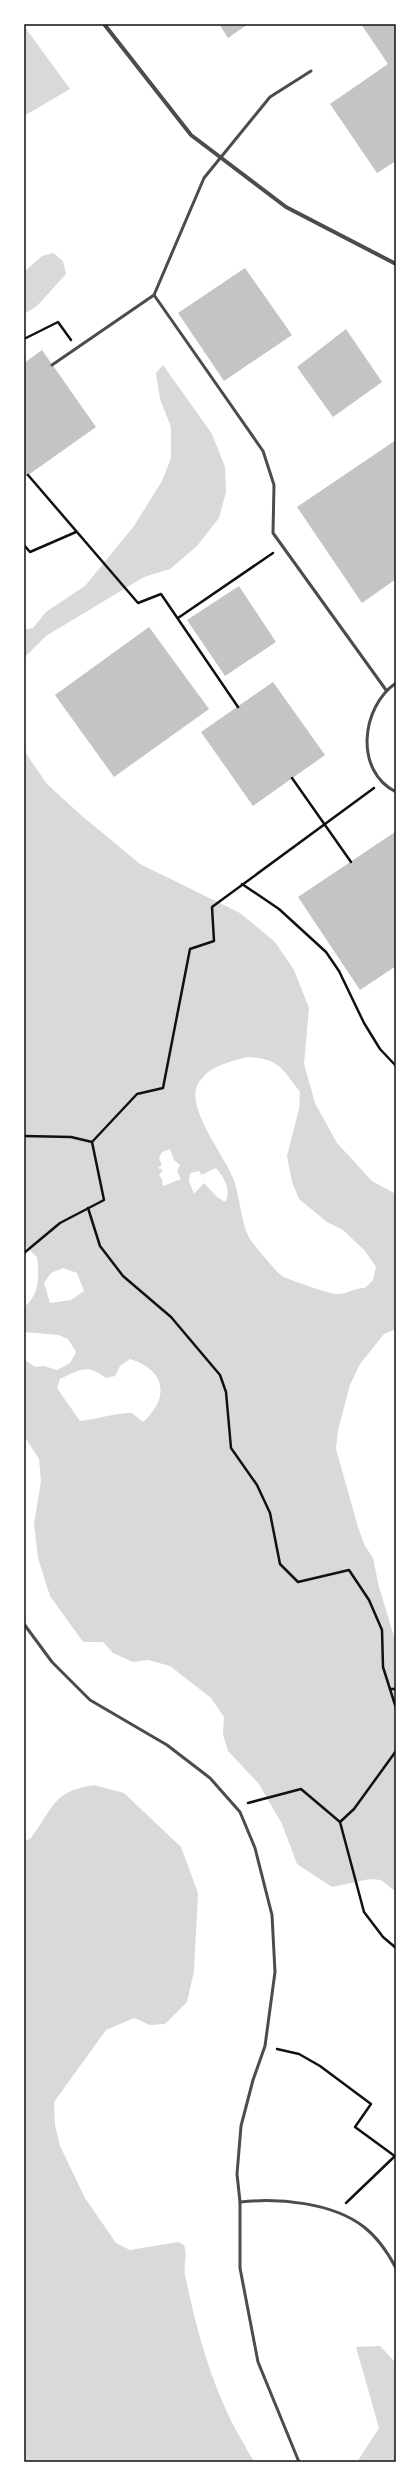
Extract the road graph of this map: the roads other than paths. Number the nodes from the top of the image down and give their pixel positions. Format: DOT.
graph roads {
  1 [pos="104,24"];
  2 [pos="311,72"];
  3 [pos="220,157"];
  4 [pos="396,264"];
  5 [pos="154,295"];
  6 [pos="52,365"];
  7 [pos="396,683"];
  8 [pos="386,690"];
  9 [pos="396,792"];
  10 [pos="24,1624"];
  11 [pos="240,2202"];
  12 [pos="396,2268"];
  13 [pos="299,2462"];
  1 -- 3 [label="street"];
  2 -- 3 [label="lane"];
  3 -- 4 [label="street"];
  3 -- 5 [label="lane"];
  5 -- 6 [label="lane"];
  5 -- 8 [label="lane"];
  7 -- 8 [label="lane"];
  8 -- 9 [label="lane"];
  10 -- 11 [label="lane"];
  11 -- 12 [label="lane"];
  11 -- 13 [label="lane"];
}
